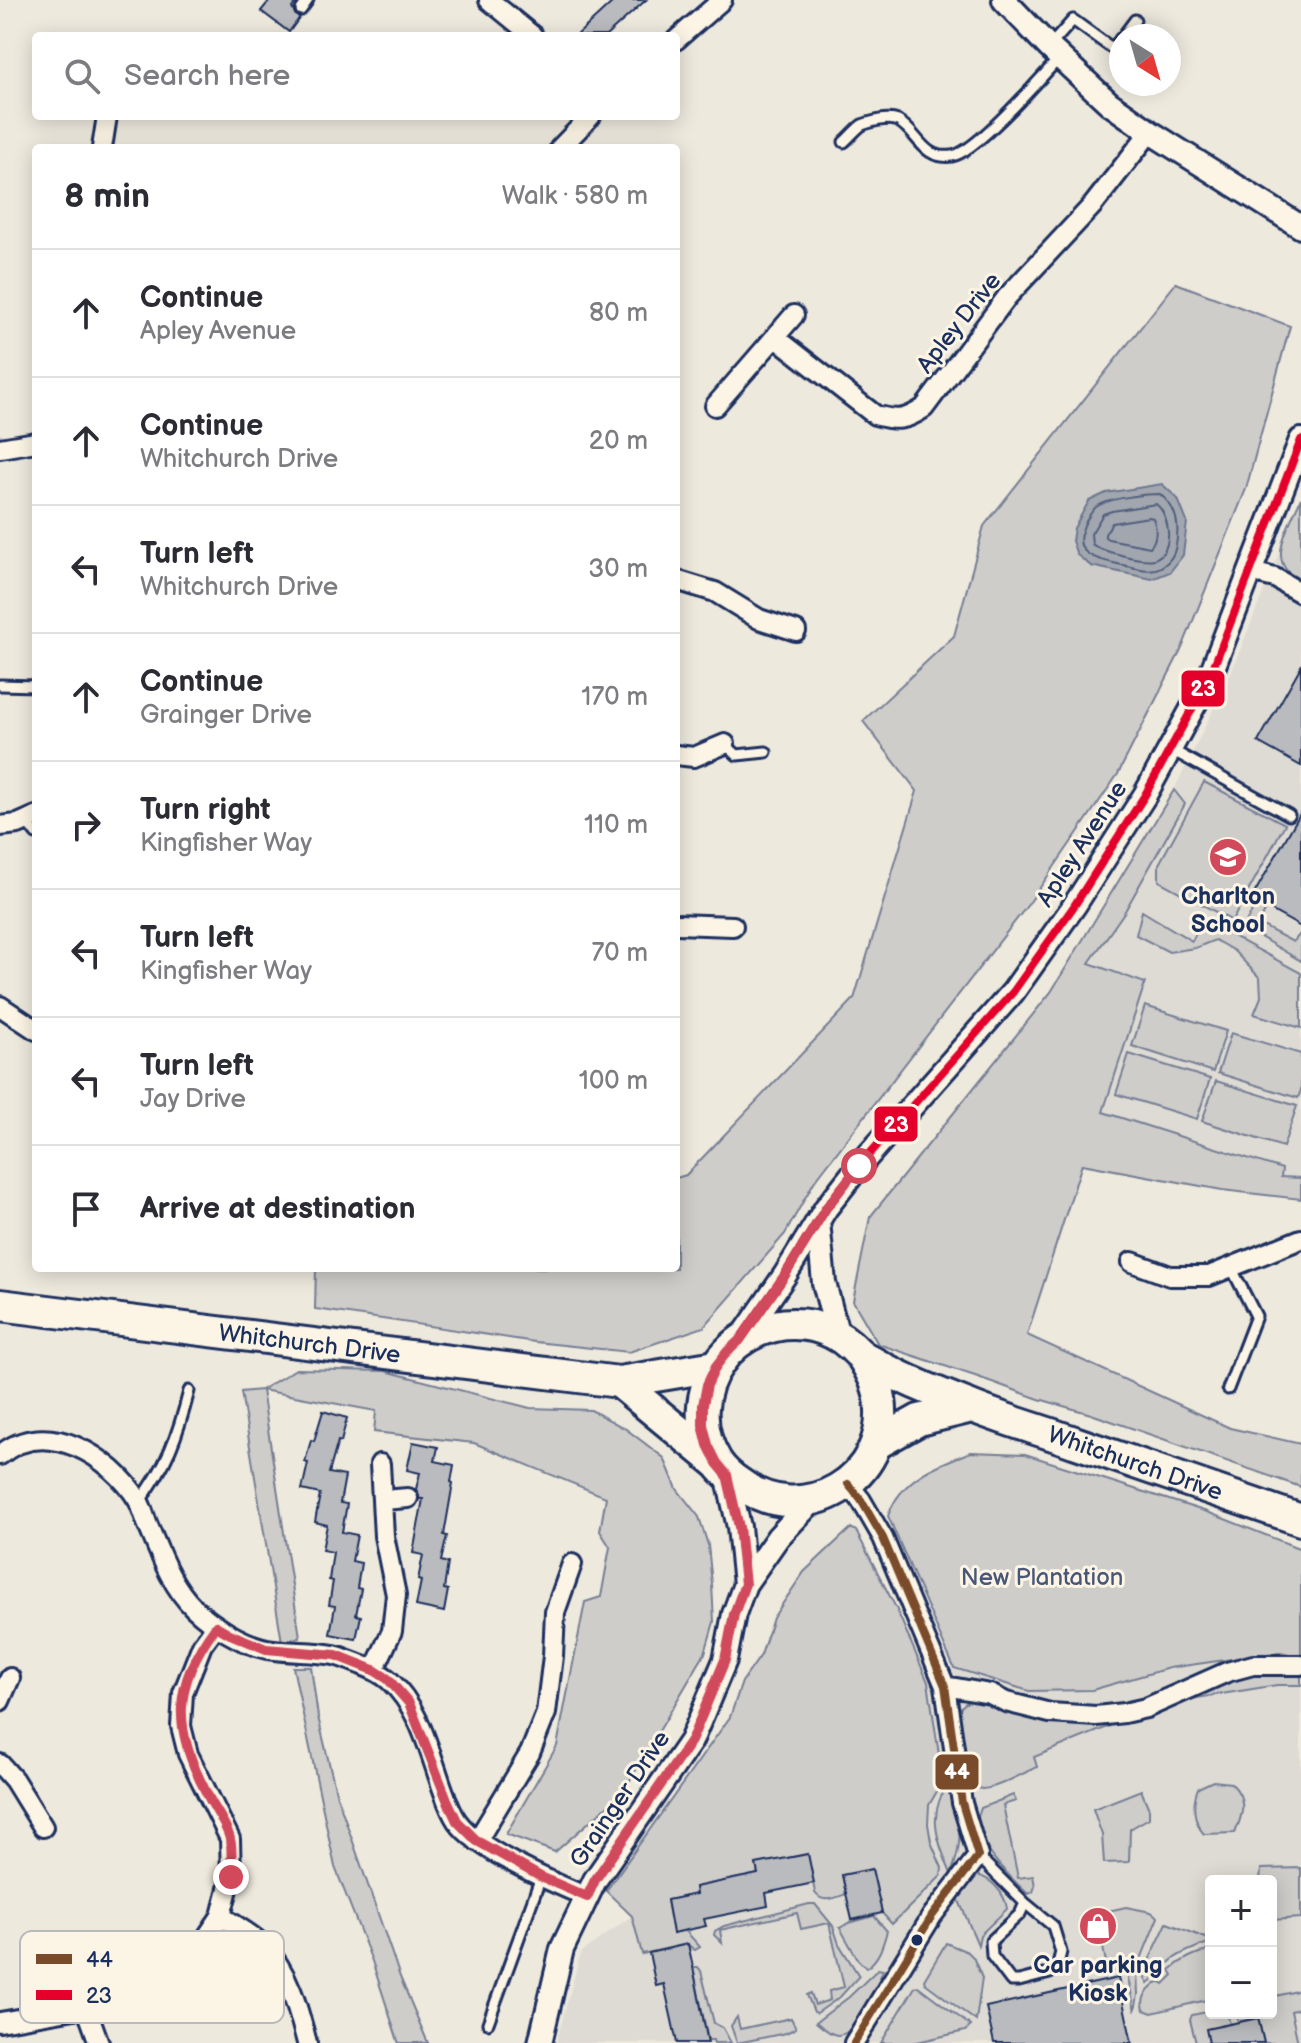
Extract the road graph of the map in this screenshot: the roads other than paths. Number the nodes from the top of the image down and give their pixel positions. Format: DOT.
graph roads {
  1 [pos="308,0"];
  2 [pos="489,0"];
  3 [pos="722,0"];
  4 [pos="1004,0"];
  5 [pos="301,10"];
  6 [pos="1135,20"];
  7 [pos="1132,24"];
  8 [pos="528,32"];
  9 [pos="680,37"];
  10 [pos="1109,46"];
  11 [pos="1055,52"];
  12 [pos="106,120"];
  13 [pos="587,120"];
  14 [pos="1150,132"];
  15 [pos="844,142"];
  16 [pos="103,144"];
  17 [pos="564,144"];
  18 [pos="1301,227"];
  19 [pos="794,315"];
  20 [pos="775,337"];
  21 [pos="715,406"];
  22 [pos="1301,440"];
  23 [pos="32,443"];
  24 [pos="0,448"];
  25 [pos="1251,572"];
  26 [pos="680,581"];
  27 [pos="1301,593"];
  28 [pos="796,631"];
  29 [pos="0,685"];
  30 [pos="32,686"];
  31 [pos="725,744"];
  32 [pos="1170,749"];
  33 [pos="766,752"];
  34 [pos="680,755"];
  35 [pos="1289,815"];
  36 [pos="32,824"];
  37 [pos="0,826"];
  38 [pos="680,924"];
  39 [pos="733,926"];
  40 [pos="0,1006"];
  41 [pos="32,1027"];
  42 [pos="818,1221"];
  43 [pos="1301,1239"];
  44 [pos="1132,1262"];
  45 [pos="1231,1267"];
  46 [pos="0,1305"];
  47 [pos="740,1340"];
  48 [pos="849,1346"];
  49 [pos="716,1366"];
  50 [pos="619,1382"];
  51 [pos="1228,1389"];
  52 [pos="189,1391"];
  53 [pos="972,1407"];
  54 [pos="876,1444"];
  55 [pos="0,1455"];
  56 [pos="380,1464"];
  57 [pos="722,1469"];
  58 [pos="848,1484"];
  59 [pos="408,1498"];
  60 [pos="383,1500"];
  61 [pos="813,1500"];
  62 [pos="139,1502"];
  63 [pos="1301,1520"];
  64 [pos="572,1564"];
  65 [pos="745,1584"];
  66 [pos="216,1626"];
  67 [pos="1301,1665"];
  68 [pos="374,1670"];
  69 [pos="10,1678"];
  70 [pos="945,1686"];
  71 [pos="0,1701"];
  72 [pos="0,1764"];
  73 [pos="43,1827"];
  74 [pos="477,1841"];
  75 [pos="978,1856"];
  76 [pos="541,1877"];
  77 [pos="587,1897"];
  78 [pos="1025,1903"];
  79 [pos="221,1916"];
  80 [pos="211,1931"];
  81 [pos="242,1931"];
  82 [pos="284,1974"];
  83 [pos="20,2019"];
  84 [pos="0,2022"];
  85 [pos="92,2023"];
  86 [pos="488,2023"];
  87 [pos="99,2043"];
  88 [pos="307,2043"];
  89 [pos="540,2043"];
  90 [pos="854,2043"];
  1 -- 5 [label="lane"];
  2 -- 8 [label="street"];
  3 -- 9 [label="street"];
  4 -- 11 [label="street"];
  6 -- 7 [label="lane"];
  10 -- 11 [label="lane"];
  11 -- 14 [label="street"];
  11 -- 15 [label="lane"];
  12 -- 16 [label="street"];
  13 -- 17 [label="street"];
  14 -- 18 [label="street"];
  14 -- 20 [label="street, Apley Drive"];
  19 -- 20 [label="street"];
  20 -- 21 [label="street"];
  22 -- 25 [label="street, Apley Avenue"];
  23 -- 24 [label="street"];
  25 -- 27 [label="street"];
  25 -- 32 [label="street, Apley Avenue"];
  26 -- 28 [label="street"];
  29 -- 30 [label="lane"];
  31 -- 33 [label="lane"];
  31 -- 34 [label="street"];
  32 -- 35 [label="lane"];
  32 -- 42 [label="street, Apley Avenue"];
  36 -- 37 [label="street"];
  38 -- 39 [label="street"];
  40 -- 41 [label="street"];
  42 -- 47 [label="street, Apley Avenue"];
  42 -- 48 [label="street"];
  43 -- 45 [label="street"];
  44 -- 45 [label="street"];
  45 -- 51 [label="lane"];
  46 -- 50 [label="main road, Whitchurch Drive"];
  47 -- 48 [label="main road, Whitchurch Drive"];
  47 -- 49 [label="main road, Whitchurch Drive"];
  48 -- 53 [label="main road, Whitchurch Drive"];
  48 -- 54 [label="main road"];
  49 -- 50 [label="main road, Whitchurch Drive"];
  49 -- 57 [label="main road, Whitchurch Drive"];
  50 -- 57 [label="main road"];
  52 -- 62 [label="lane"];
  53 -- 54 [label="main road"];
  53 -- 63 [label="main road, Whitchurch Drive"];
  54 -- 58 [label="main road"];
  55 -- 62 [label="street"];
  56 -- 60 [label="street"];
  57 -- 61 [label="main road"];
  57 -- 65 [label="street, Grainger Drive"];
  58 -- 61 [label="main road"];
  58 -- 70 [label="street"];
  59 -- 60 [label="street"];
  60 -- 68 [label="street"];
  61 -- 65 [label="street, Grainger Drive"];
  62 -- 66 [label="street"];
  64 -- 74 [label="street"];
  65 -- 77 [label="street, Grainger Drive"];
  66 -- 68 [label="street"];
  66 -- 79 [label="street"];
  67 -- 70 [label="street"];
  68 -- 74 [label="street"];
  69 -- 71 [label="street"];
  70 -- 75 [label="street"];
  72 -- 73 [label="street"];
  74 -- 76 [label="street"];
  75 -- 78 [label="lane"];
  75 -- 90 [label="street"];
  76 -- 77 [label="street"];
  76 -- 86 [label="lane"];
  77 -- 89 [label="street, Grainger Drive"];
  78 -- 78 [label="lane"];
  79 -- 80 [label="street"];
  79 -- 81 [label="street"];
  82 -- 88 [label="street"];
  83 -- 84 [label="street"];
  85 -- 87 [label="street"];
}
